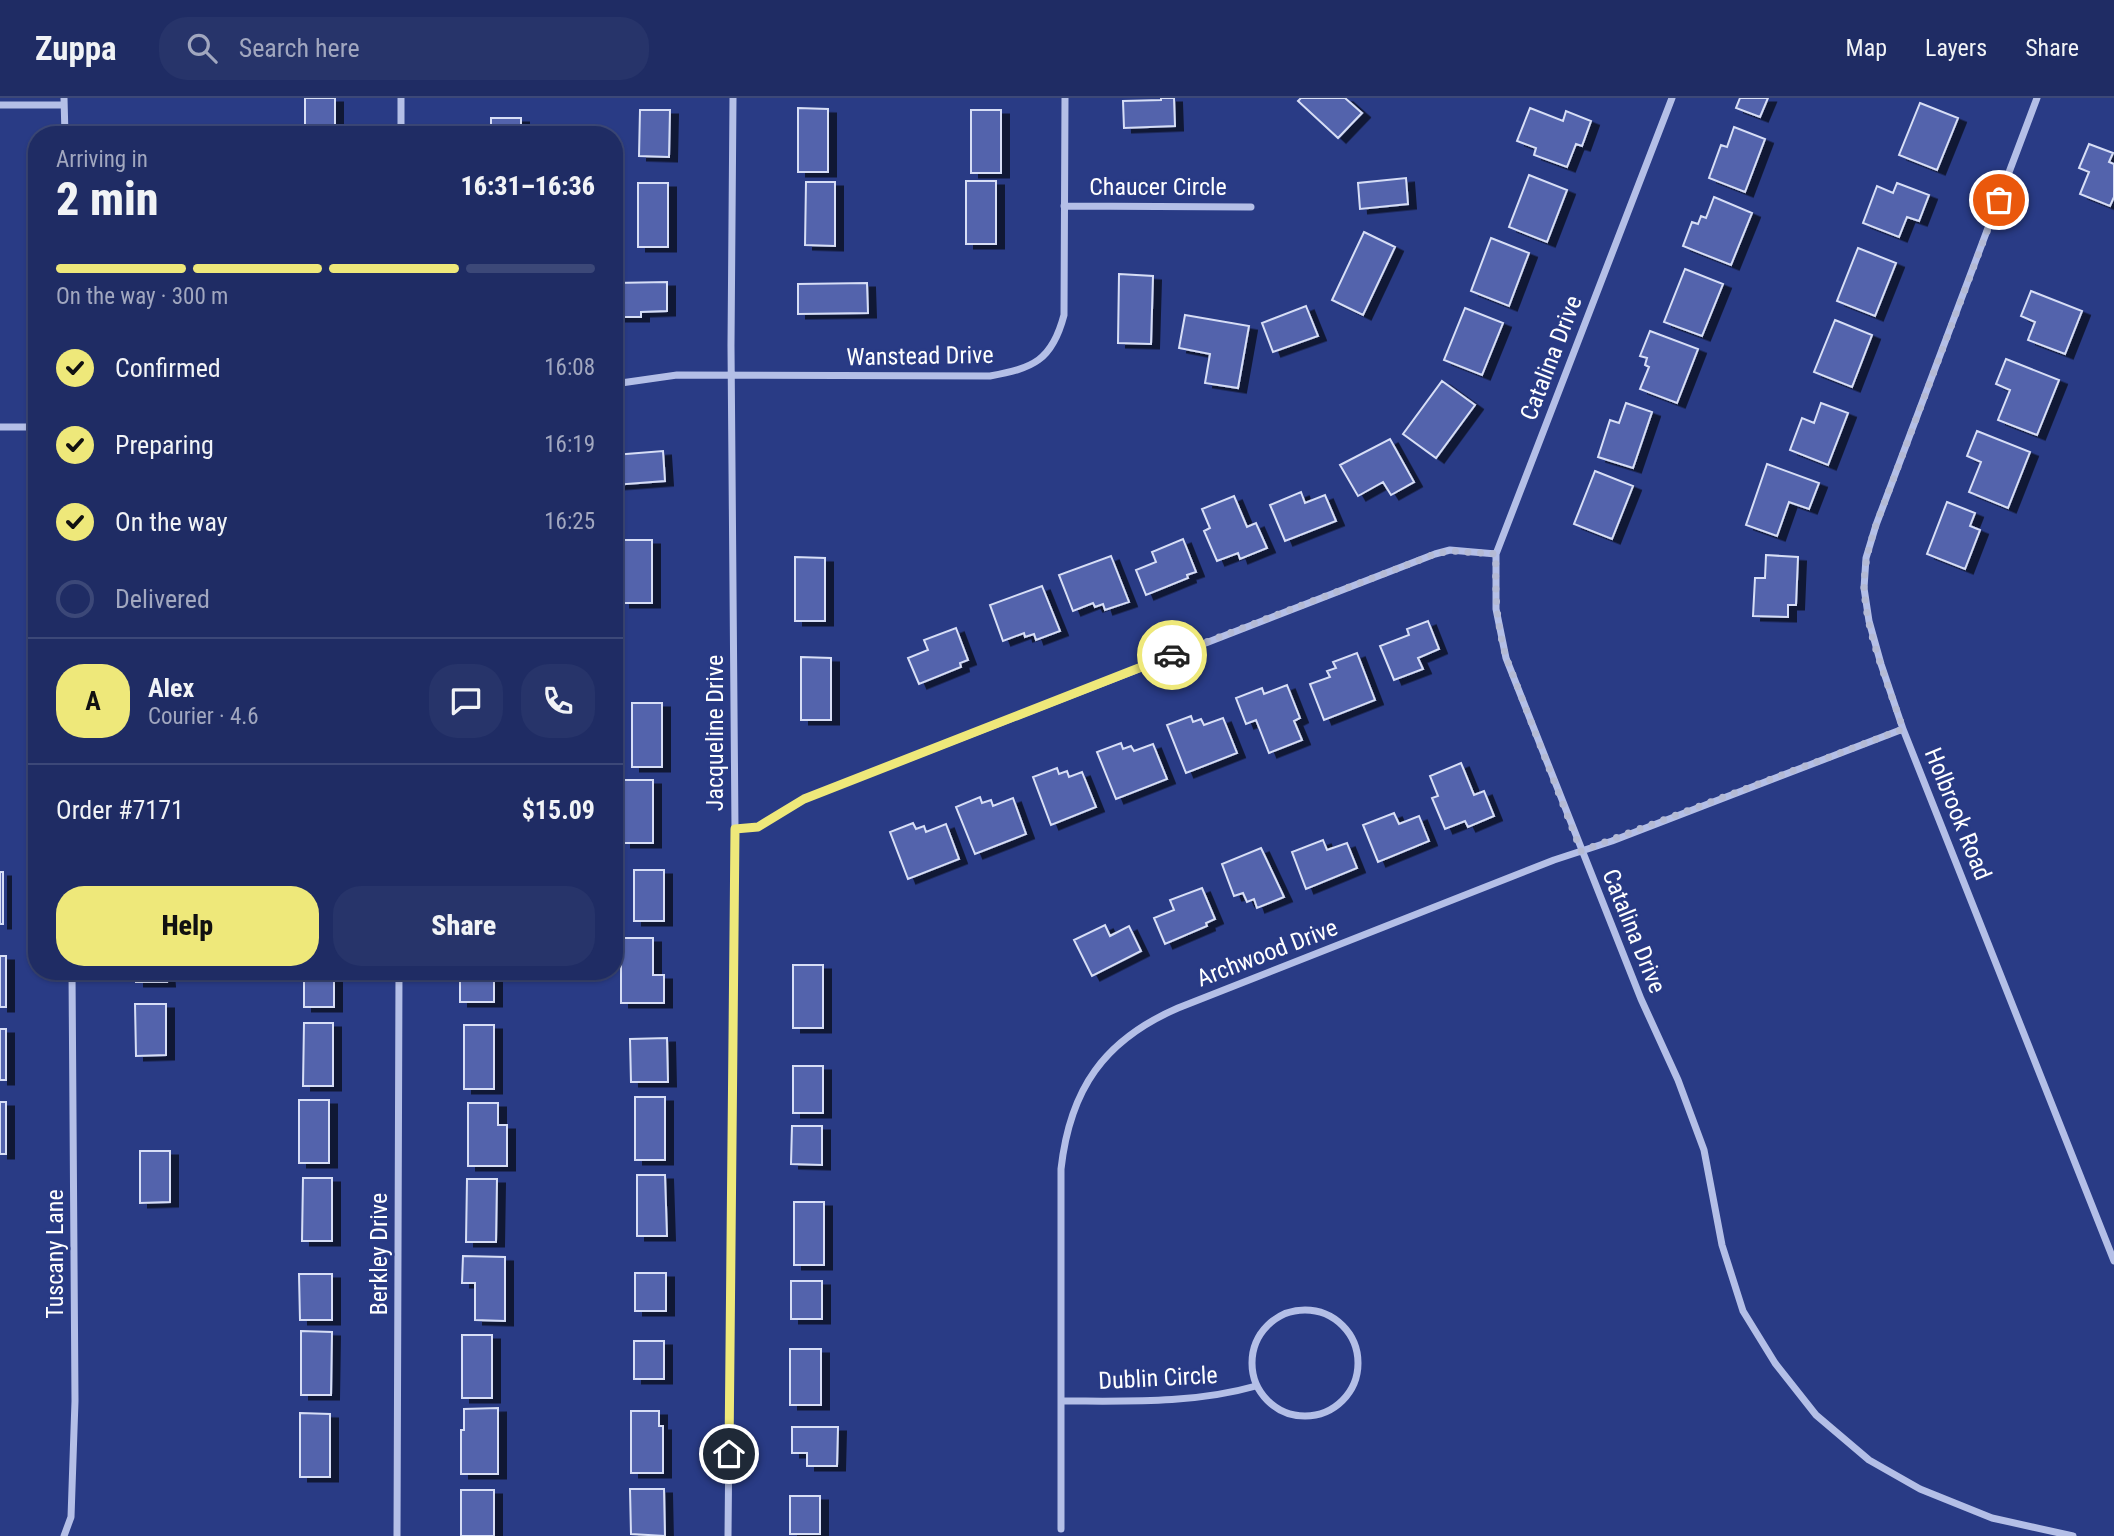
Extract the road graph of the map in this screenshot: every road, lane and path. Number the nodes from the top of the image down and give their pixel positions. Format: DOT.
graph roads {
  1 [pos="401,98"];
  2 [pos="733,98"];
  3 [pos="1065,98"];
  4 [pos="1672,98"];
  5 [pos="2037,98"];
  6 [pos="64,101"];
  7 [pos="0,105"];
  8 [pos="65,126"];
  9 [pos="401,126"];
  10 [pos="1064,206"];
  11 [pos="1251,207"];
  12 [pos="732,376"];
  13 [pos="623,383"];
  14 [pos="0,427"];
  15 [pos="28,427"];
  16 [pos="1496,554"];
  17 [pos="1903,729"];
  18 [pos="735,829"];
  19 [pos="1581,851"];
  20 [pos="72,980"];
  21 [pos="399,980"];
  22 [pos="2114,1261"];
  23 [pos="1256,1386"];
  24 [pos="1061,1401"];
  25 [pos="1061,1529"];
  26 [pos="64,1536"];
  27 [pos="397,1536"];
  28 [pos="728,1536"];
  29 [pos="2073,1536"];
  1 -- 9 [label="street"];
  2 -- 12 [label="street, Jacqueline Drive"];
  3 -- 10 [label="street, Wanstead Drive"];
  4 -- 16 [label="street, Catalina Drive"];
  5 -- 17 [label="street, Holbrook Road"];
  6 -- 7 [label="street"];
  6 -- 8 [label="street"];
  10 -- 11 [label="street, Chaucer Circle"];
  10 -- 12 [label="street, Wanstead Drive"];
  12 -- 13 [label="street, Wanstead Drive"];
  12 -- 18 [label="street, Jacqueline Drive"];
  14 -- 15 [label="street"];
  16 -- 18 [label="street"];
  16 -- 19 [label="street, Catalina Drive"];
  17 -- 19 [label="street, Archwood Drive"];
  17 -- 22 [label="street, Holbrook Road"];
  18 -- 28 [label="street, Jacqueline Drive"];
  19 -- 24 [label="street, Archwood Drive"];
  19 -- 29 [label="street, Catalina Drive"];
  20 -- 26 [label="street, Tuscany Lane"];
  21 -- 27 [label="street, Berkley Drive"];
  23 -- 23 [label="street, Dublin Circle"];
  23 -- 24 [label="street, Dublin Circle"];
  24 -- 25 [label="street, Archwood Drive"];
}
